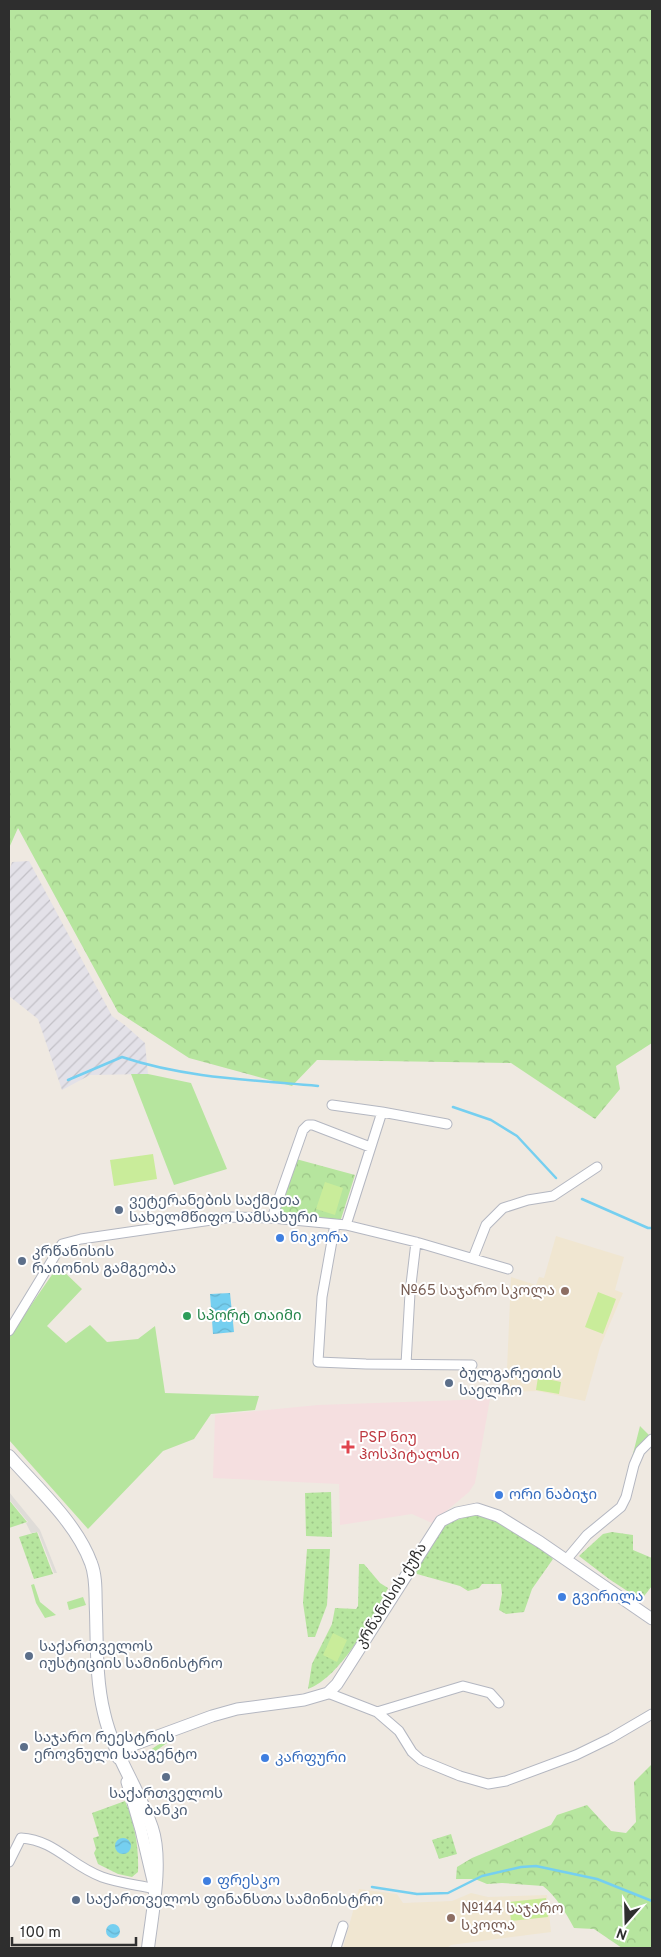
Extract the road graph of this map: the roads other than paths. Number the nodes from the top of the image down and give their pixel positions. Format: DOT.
graph roads {
  1 [pos="332,1106"];
  2 [pos="382,1112"];
  3 [pos="447,1124"];
  4 [pos="370,1146"];
  5 [pos="598,1167"];
  6 [pos="272,1218"];
  7 [pos="335,1224"];
  8 [pos="346,1225"];
  9 [pos="416,1242"];
  10 [pos="473,1258"];
  11 [pos="508,1269"];
  12 [pos="9,1331"];
  13 [pos="406,1364"];
  14 [pos="472,1365"];
  15 [pos="652,1439"];
  16 [pos="9,1456"];
  17 [pos="566,1560"];
  18 [pos="652,1619"];
  19 [pos="328,1693"];
  20 [pos="499,1703"];
  21 [pos="377,1712"];
  22 [pos="652,1714"];
  23 [pos="117,1750"];
  24 [pos="9,1862"];
  25 [pos="155,1889"];
  26 [pos="343,1926"];
  27 [pos="148,1948"];
  28 [pos="336,1948"];
  1 -- 2 [label="street"];
  2 -- 3 [label="street"];
  2 -- 4 [label="street"];
  4 -- 6 [label="street"];
  4 -- 8 [label="street"];
  5 -- 10 [label="street"];
  6 -- 7 [label="street"];
  6 -- 12 [label="street"];
  7 -- 8 [label="street"];
  7 -- 13 [label="street"];
  8 -- 9 [label="street"];
  9 -- 10 [label="street"];
  9 -- 13 [label="street"];
  10 -- 11 [label="street"];
  13 -- 14 [label="street"];
  15 -- 17 [label="street"];
  16 -- 23 [label="main road"];
  17 -- 18 [label="street, კრწანისის ქუჩა"];
  17 -- 19 [label="street, კრწანისის ქუჩა"];
  19 -- 21 [label="street"];
  19 -- 23 [label="street"];
  20 -- 21 [label="street"];
  21 -- 22 [label="street"];
  23 -- 25 [label="main road"];
  24 -- 25 [label="street"];
  25 -- 27 [label="main road"];
  26 -- 28 [label="street"];
}
